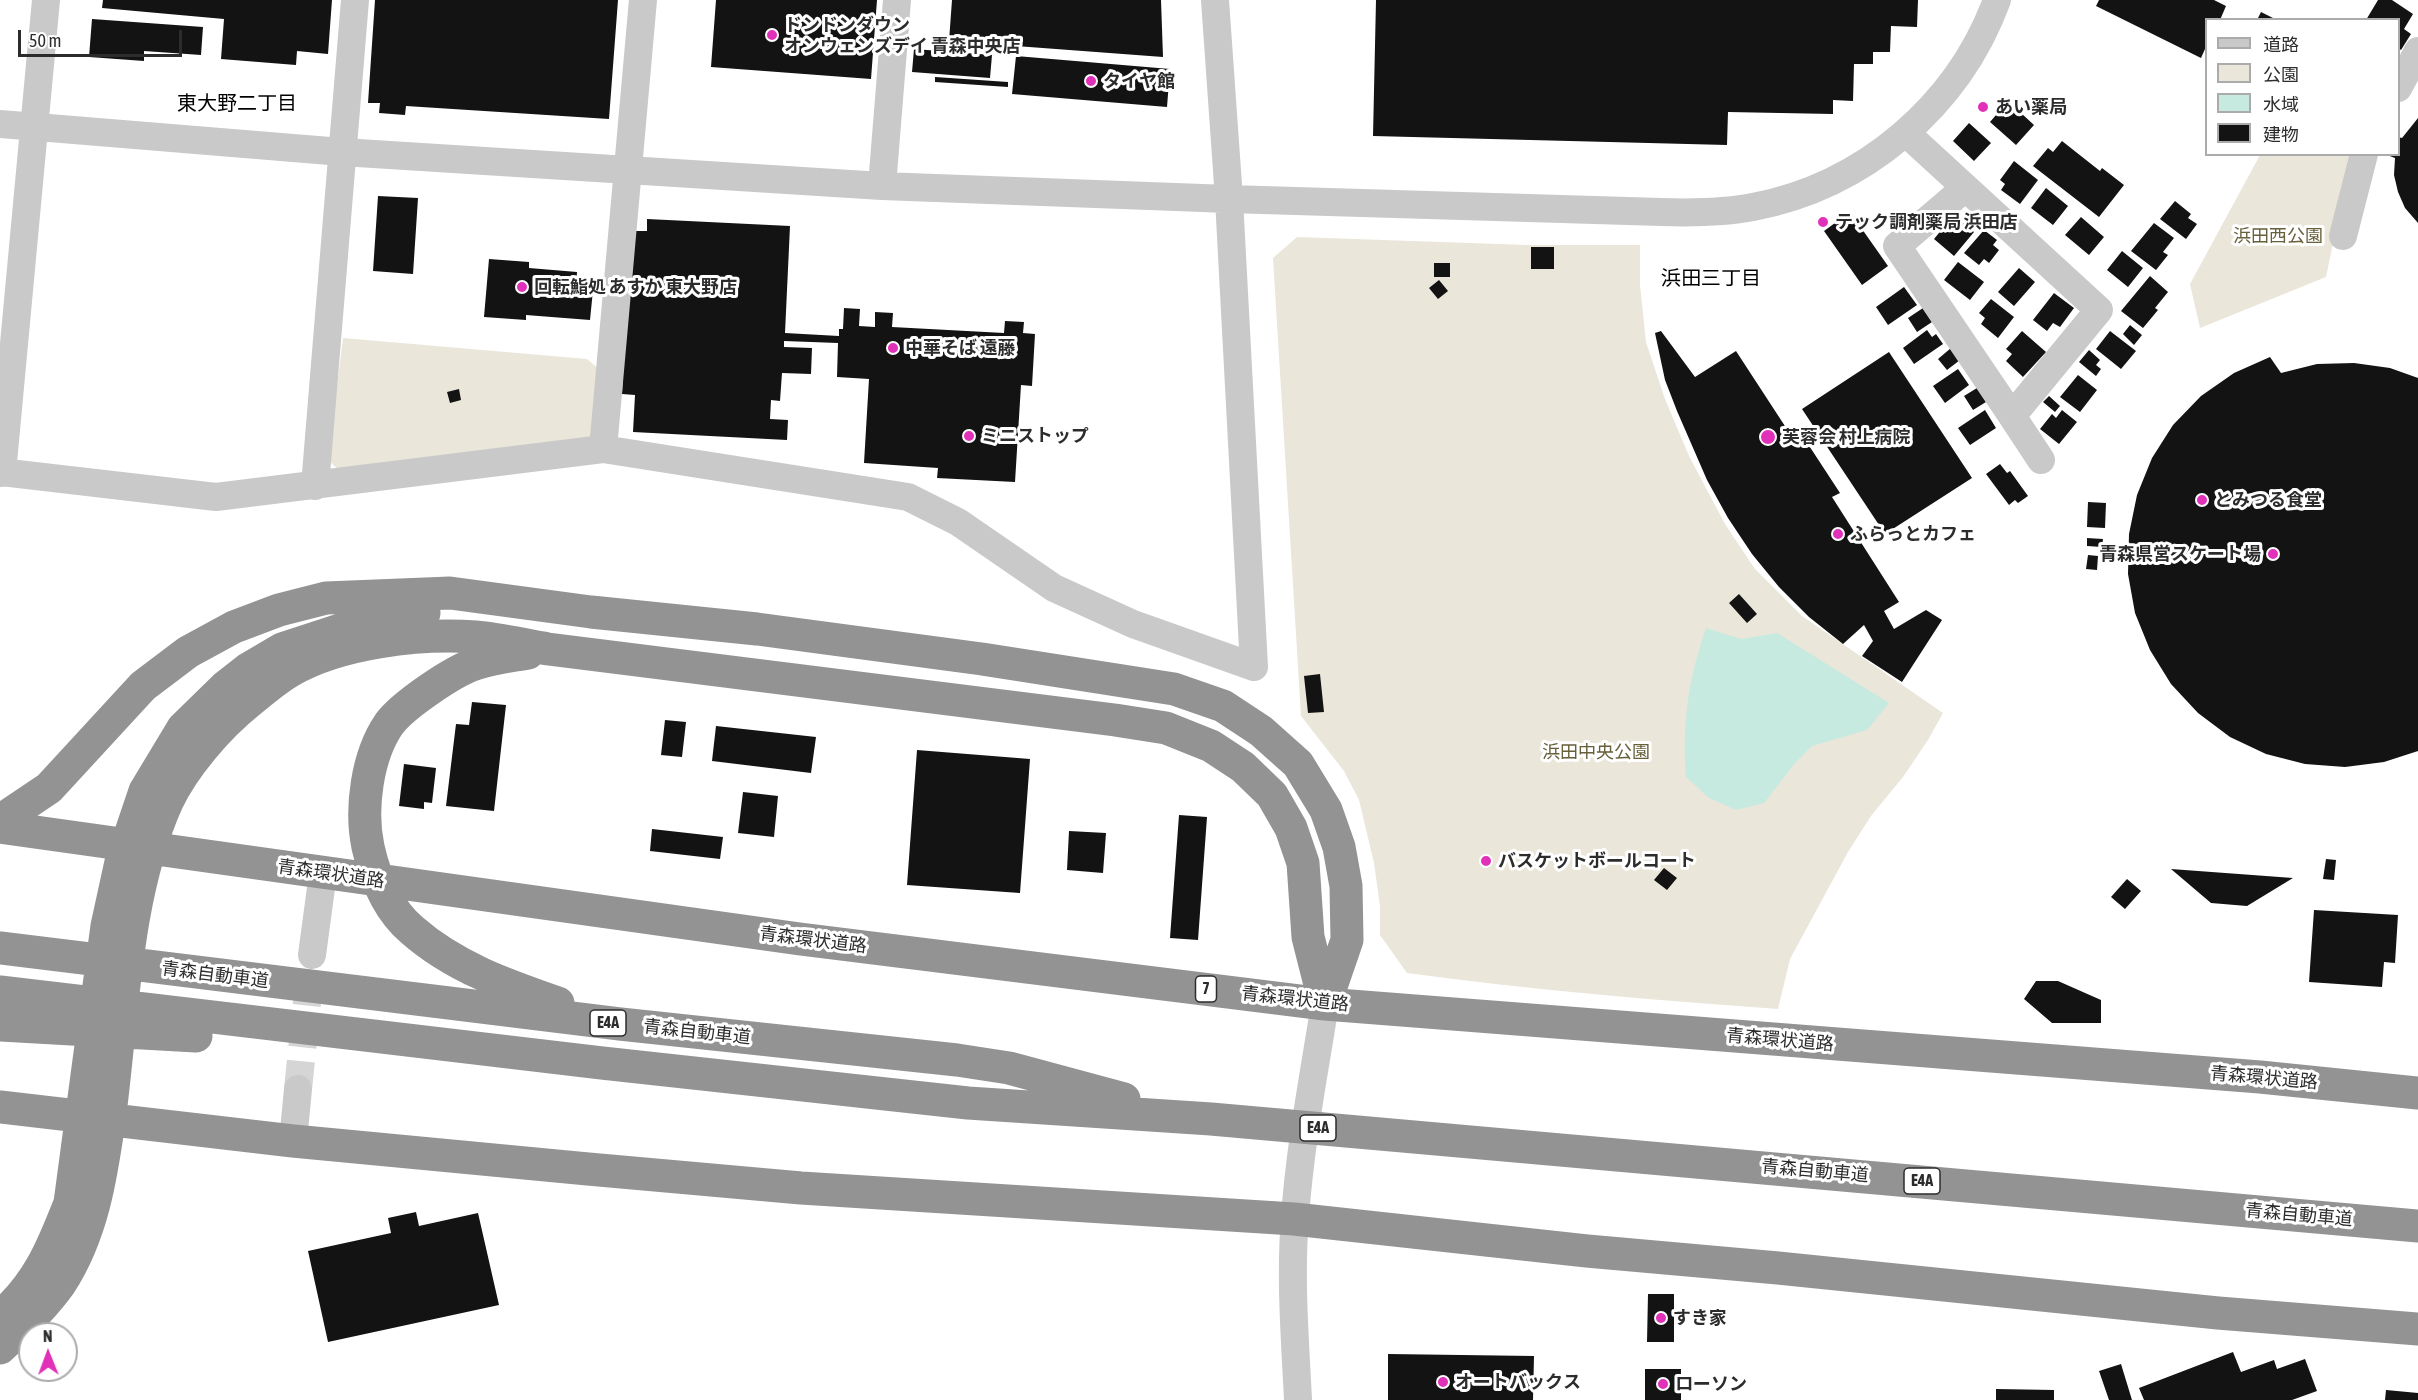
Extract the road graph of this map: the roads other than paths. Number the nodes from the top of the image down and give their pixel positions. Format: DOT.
graph roads {
  1 [pos="46,0"];
  2 [pos="355,0"];
  3 [pos="643,0"];
  4 [pos="897,0"];
  5 [pos="1215,0"];
  6 [pos="1997,0"];
  7 [pos="2418,51"];
  8 [pos="2400,84"];
  9 [pos="0,124"];
  10 [pos="35,126"];
  11 [pos="1906,133"];
  12 [pos="342,152"];
  13 [pos="2363,156"];
  14 [pos="627,171"];
  15 [pos="882,186"];
  16 [pos="1965,188"];
  17 [pos="1229,200"];
  18 [pos="2343,236"];
  19 [pos="2012,416"];
  20 [pos="603,449"];
  21 [pos="2041,460"];
  22 [pos="1,473"];
  23 [pos="315,486"];
  24 [pos="591,612"];
  25 [pos="548,649"];
  26 [pos="287,660"];
  27 [pos="0,821"];
  28 [pos="0,826"];
  29 [pos="323,873"];
  30 [pos="0,948"];
  31 [pos="312,956"];
  32 [pos="0,992"];
  33 [pos="1325,1004"];
  34 [pos="620,1024"];
  35 [pos="0,1025"];
  36 [pos="602,1063"];
  37 [pos="298,1089"];
  38 [pos="2418,1093"];
  39 [pos="0,1107"];
  40 [pos="1211,1119"];
  41 [pos="293,1141"];
  42 [pos="1294,1219"];
  43 [pos="2418,1226"];
  44 [pos="0,1317"];
  45 [pos="2418,1329"];
  46 [pos="0,1348"];
  47 [pos="1298,1400"];
  1 -- 10 [label="street"];
  2 -- 12 [label="street"];
  3 -- 14 [label="street"];
  4 -- 15 [label="street"];
  5 -- 17 [label="street"];
  6 -- 11 [label="street"];
  7 -- 8 [label="street"];
  9 -- 10 [label="street"];
  10 -- 12 [label="street"];
  10 -- 22 [label="street"];
  11 -- 16 [label="street"];
  11 -- 17 [label="street"];
  12 -- 14 [label="street"];
  12 -- 23 [label="street"];
  13 -- 18 [label="street"];
  14 -- 15 [label="street"];
  14 -- 20 [label="street"];
  15 -- 17 [label="street"];
  16 -- 19 [label="street"];
  16 -- 19 [label="street"];
  17 -- 20 [label="street"];
  19 -- 21 [label="street"];
  20 -- 23 [label="street"];
  22 -- 23 [label="street"];
  24 -- 26 [label="highway"];
  24 -- 27 [label="highway"];
  24 -- 33 [label="highway"];
  25 -- 26 [label="highway"];
  25 -- 33 [label="highway"];
  25 -- 34 [label="highway"];
  26 -- 44 [label="highway"];
  26 -- 46 [label="highway"];
  28 -- 29 [label="highway, 青森環状道路 / 7"];
  29 -- 31 [label="street"];
  29 -- 33 [label="highway, 青森環状道路 / 7"];
  30 -- 34 [label="highway, 青森自動車道 / E4A"];
  32 -- 36 [label="highway, 青森自動車道 / E4A"];
  33 -- 38 [label="highway, 青森環状道路 / 7"];
  33 -- 42 [label="street"];
  34 -- 40 [label="highway, 青森自動車道 / E4A"];
  35 -- 36 [label="highway"];
  36 -- 40 [label="highway, 青森自動車道 / E4A"];
  37 -- 41 [label="street"];
  39 -- 41 [label="highway"];
  40 -- 43 [label="highway, 青森自動車道 / E4A"];
  41 -- 42 [label="highway"];
  42 -- 45 [label="highway"];
  42 -- 47 [label="street"];
}
